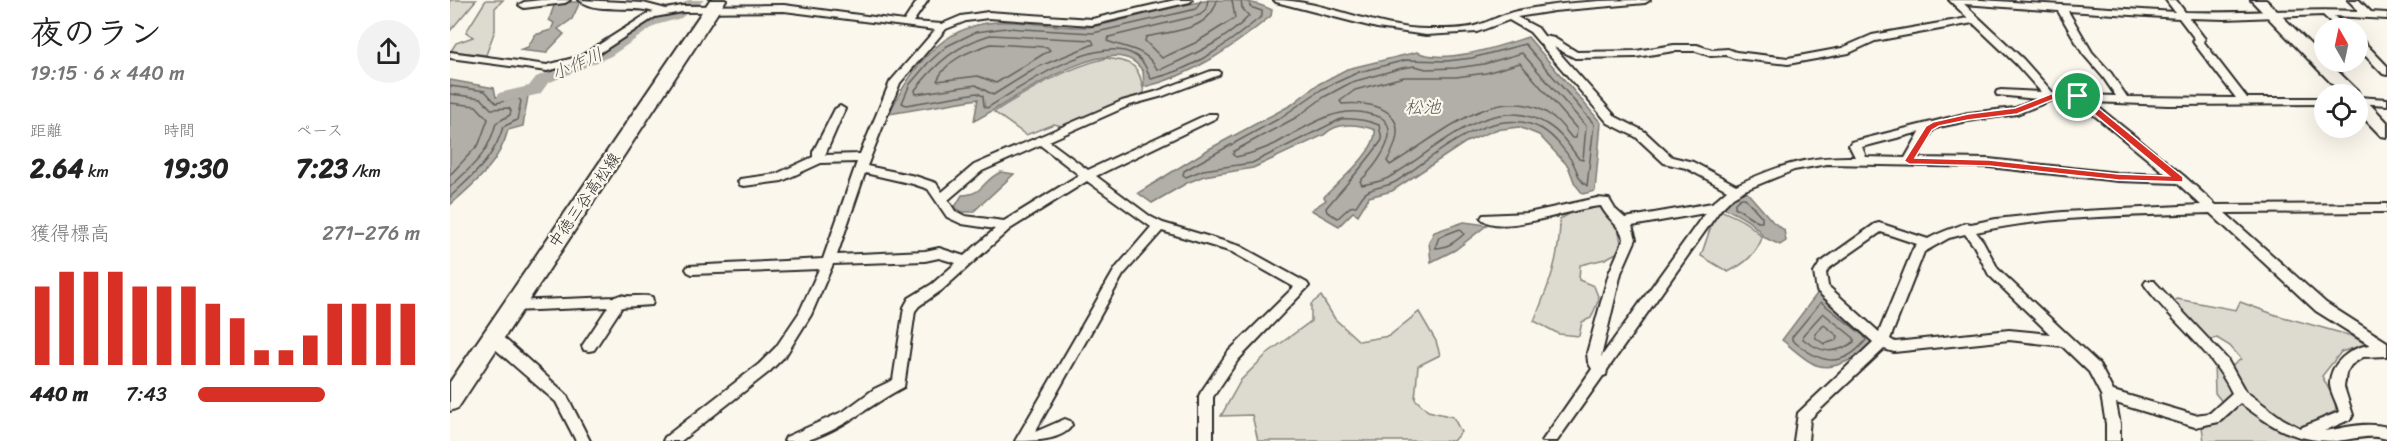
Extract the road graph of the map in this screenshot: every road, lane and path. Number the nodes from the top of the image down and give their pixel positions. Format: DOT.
graph roads {
  1 [pos="565,0"];
  2 [pos="584,0"];
  3 [pos="923,0"];
  4 [pos="1129,0"];
  5 [pos="1187,0"];
  6 [pos="1280,0"];
  7 [pos="1640,0"];
  8 [pos="1645,0"];
  9 [pos="1954,0"];
  10 [pos="2171,0"];
  11 [pos="2258,0"];
  12 [pos="2353,0"];
  13 [pos="608,2"];
  14 [pos="715,4"];
  15 [pos="2037,4"];
  16 [pos="524,5"];
  17 [pos="685,7"];
  18 [pos="2061,8"];
  19 [pos="662,11"];
  20 [pos="2325,12"];
  21 [pos="1132,13"];
  22 [pos="2182,15"];
  23 [pos="2273,15"];
  24 [pos="2370,16"];
  25 [pos="2387,16"];
  26 [pos="1510,17"];
  27 [pos="2331,18"];
  28 [pos="1974,20"];
  29 [pos="907,24"];
  30 [pos="943,27"];
  31 [pos="1541,38"];
  32 [pos="2368,52"];
  33 [pos="450,55"];
  34 [pos="2387,72"];
  35 [pos="1215,73"];
  36 [pos="2341,84"];
  37 [pos="2001,93"];
  38 [pos="2078,96"];
  39 [pos="2051,97"];
  40 [pos="2122,99"];
  41 [pos="2244,101"];
  42 [pos="2314,101"];
  43 [pos="2368,101"];
  44 [pos="2387,102"];
  45 [pos="840,109"];
  46 [pos="2368,112"];
  47 [pos="1212,116"];
  48 [pos="1929,128"];
  49 [pos="2387,132"];
  50 [pos="1042,141"];
  51 [pos="819,159"];
  52 [pos="1863,160"];
  53 [pos="1909,161"];
  54 [pos="862,163"];
  55 [pos="1088,175"];
  56 [pos="2180,179"];
  57 [pos="744,182"];
  58 [pos="1733,188"];
  59 [pos="942,200"];
  60 [pos="1716,207"];
  61 [pos="2210,208"];
  62 [pos="2387,208"];
  63 [pos="1487,218"];
  64 [pos="1623,223"];
  65 [pos="1006,226"];
  66 [pos="1159,226"];
  67 [pos="1966,227"];
  68 [pos="1923,242"];
  69 [pos="967,261"];
  70 [pos="828,262"];
  71 [pos="692,269"];
  72 [pos="2150,284"];
  73 [pos="620,300"];
  74 [pos="647,301"];
  75 [pos="512,306"];
  76 [pos="492,338"];
  77 [pos="2064,341"];
  78 [pos="1882,342"];
  79 [pos="589,346"];
  80 [pos="2387,350"];
  81 [pos="1601,371"];
  82 [pos="2108,395"];
  83 [pos="2240,395"];
  84 [pos="450,401"];
  85 [pos="1065,425"];
  86 [pos="2387,433"];
  87 [pos="2299,434"];
  88 [pos="584,441"];
  89 [pos="670,441"];
  90 [pos="791,441"];
  91 [pos="1021,441"];
  92 [pos="1206,441"];
  93 [pos="1549,441"];
  94 [pos="1801,441"];
  95 [pos="2113,441"];
  1 -- 16 [label="street"];
  2 -- 13 [label="street"];
  3 -- 29 [label="street"];
  4 -- 21 [label="street"];
  5 -- 21 [label="street"];
  6 -- 26 [label="street"];
  7 -- 8 [label="street"];
  7 -- 26 [label="street"];
  9 -- 15 [label="street"];
  9 -- 28 [label="street"];
  10 -- 22 [label="street"];
  11 -- 23 [label="main road"];
  12 -- 24 [label="street"];
  13 -- 19 [label="street"];
  14 -- 17 [label="street"];
  14 -- 29 [label="street"];
  14 -- 75 [label="main road, 中徳三谷高松線"];
  15 -- 18 [label="street"];
  17 -- 19 [label="street"];
  18 -- 22 [label="street"];
  18 -- 40 [label="street"];
  19 -- 33 [label="street"];
  20 -- 23 [label="street"];
  20 -- 24 [label="street"];
  20 -- 27 [label="street"];
  21 -- 30 [label="street"];
  22 -- 23 [label="street"];
  22 -- 41 [label="street"];
  23 -- 36 [label="main road"];
  24 -- 25 [label="street"];
  26 -- 31 [label="street"];
  28 -- 31 [label="street"];
  28 -- 39 [label="street"];
  29 -- 30 [label="street"];
  30 -- 54 [label="street"];
  31 -- 58 [label="street"];
  32 -- 34 [label="street"];
  35 -- 50 [label="street"];
  37 -- 39 [label="street"];
  38 -- 39 [label="street"];
  38 -- 40 [label="street"];
  38 -- 56 [label="street"];
  39 -- 48 [label="street"];
  40 -- 41 [label="street"];
  41 -- 42 [label="street"];
  43 -- 44 [label="street"];
  45 -- 51 [label="street"];
  46 -- 49 [label="main road"];
  47 -- 55 [label="street"];
  48 -- 52 [label="street"];
  48 -- 53 [label="street"];
  50 -- 55 [label="street"];
  50 -- 59 [label="street"];
  51 -- 54 [label="street"];
  51 -- 57 [label="street"];
  52 -- 53 [label="street"];
  52 -- 60 [label="street"];
  53 -- 56 [label="street"];
  54 -- 59 [label="street"];
  54 -- 70 [label="street"];
  55 -- 65 [label="street"];
  55 -- 66 [label="street"];
  56 -- 61 [label="street"];
  59 -- 65 [label="street"];
  60 -- 64 [label="street"];
  60 -- 81 [label="street"];
  61 -- 62 [label="street"];
  61 -- 67 [label="street"];
  61 -- 80 [label="street"];
  63 -- 64 [label="street"];
  64 -- 81 [label="street"];
  65 -- 69 [label="street"];
  66 -- 91 [label="street"];
  66 -- 92 [label="street"];
  67 -- 68 [label="street"];
  67 -- 77 [label="street"];
  68 -- 78 [label="street"];
  68 -- 78 [label="street"];
  69 -- 70 [label="street"];
  69 -- 90 [label="street"];
  70 -- 71 [label="street"];
  70 -- 89 [label="street"];
  72 -- 83 [label="street"];
  73 -- 74 [label="street"];
  73 -- 75 [label="street"];
  73 -- 79 [label="street"];
  75 -- 76 [label="main road, 中徳三谷高松線"];
  76 -- 84 [label="main road, 中徳三谷高松線"];
  76 -- 88 [label="street"];
  77 -- 78 [label="street"];
  77 -- 82 [label="street"];
  78 -- 94 [label="street"];
  80 -- 87 [label="street"];
  81 -- 93 [label="street"];
  82 -- 83 [label="street"];
  82 -- 95 [label="street"];
  83 -- 87 [label="street"];
  85 -- 91 [label="street"];
  86 -- 87 [label="street"];
}
